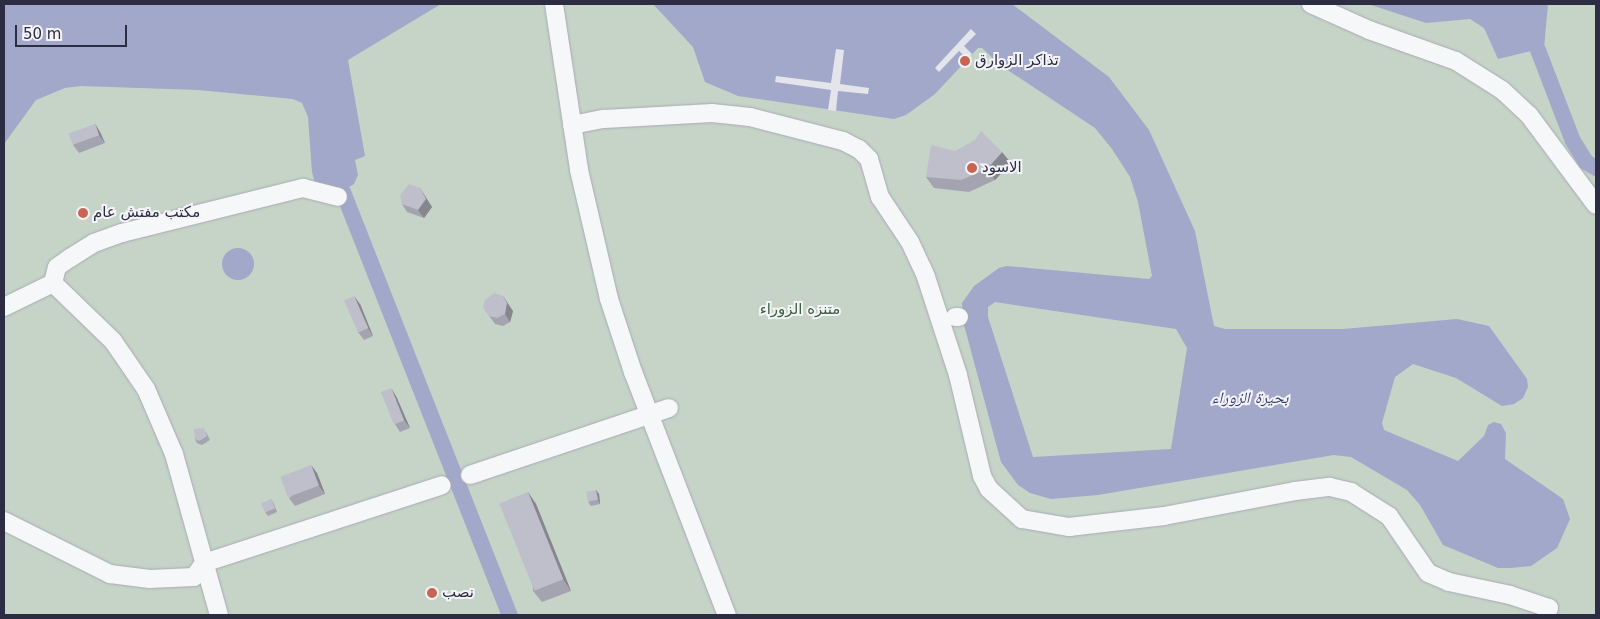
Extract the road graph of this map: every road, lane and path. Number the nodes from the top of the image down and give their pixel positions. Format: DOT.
graph roads {
  1 [pos="554,4"];
  2 [pos="1311,4"];
  3 [pos="572,125"];
  4 [pos="338,197"];
  5 [pos="1596,205"];
  6 [pos="53,283"];
  7 [pos="4,307"];
  8 [pos="669,408"];
  9 [pos="651,415"];
  10 [pos="470,475"];
  11 [pos="442,485"];
  12 [pos="4,521"];
  13 [pos="204,563"];
  14 [pos="219,615"];
  15 [pos="727,615"];
  16 [pos="1546,615"];
  1 -- 3 [label="street"];
  2 -- 5 [label="street"];
  3 -- 9 [label="street"];
  3 -- 16 [label="street"];
  4 -- 6 [label="street"];
  6 -- 7 [label="street"];
  6 -- 13 [label="street"];
  8 -- 9 [label="street"];
  9 -- 10 [label="street"];
  9 -- 15 [label="street"];
  11 -- 13 [label="street"];
  12 -- 13 [label="street"];
  13 -- 14 [label="street"];
}
